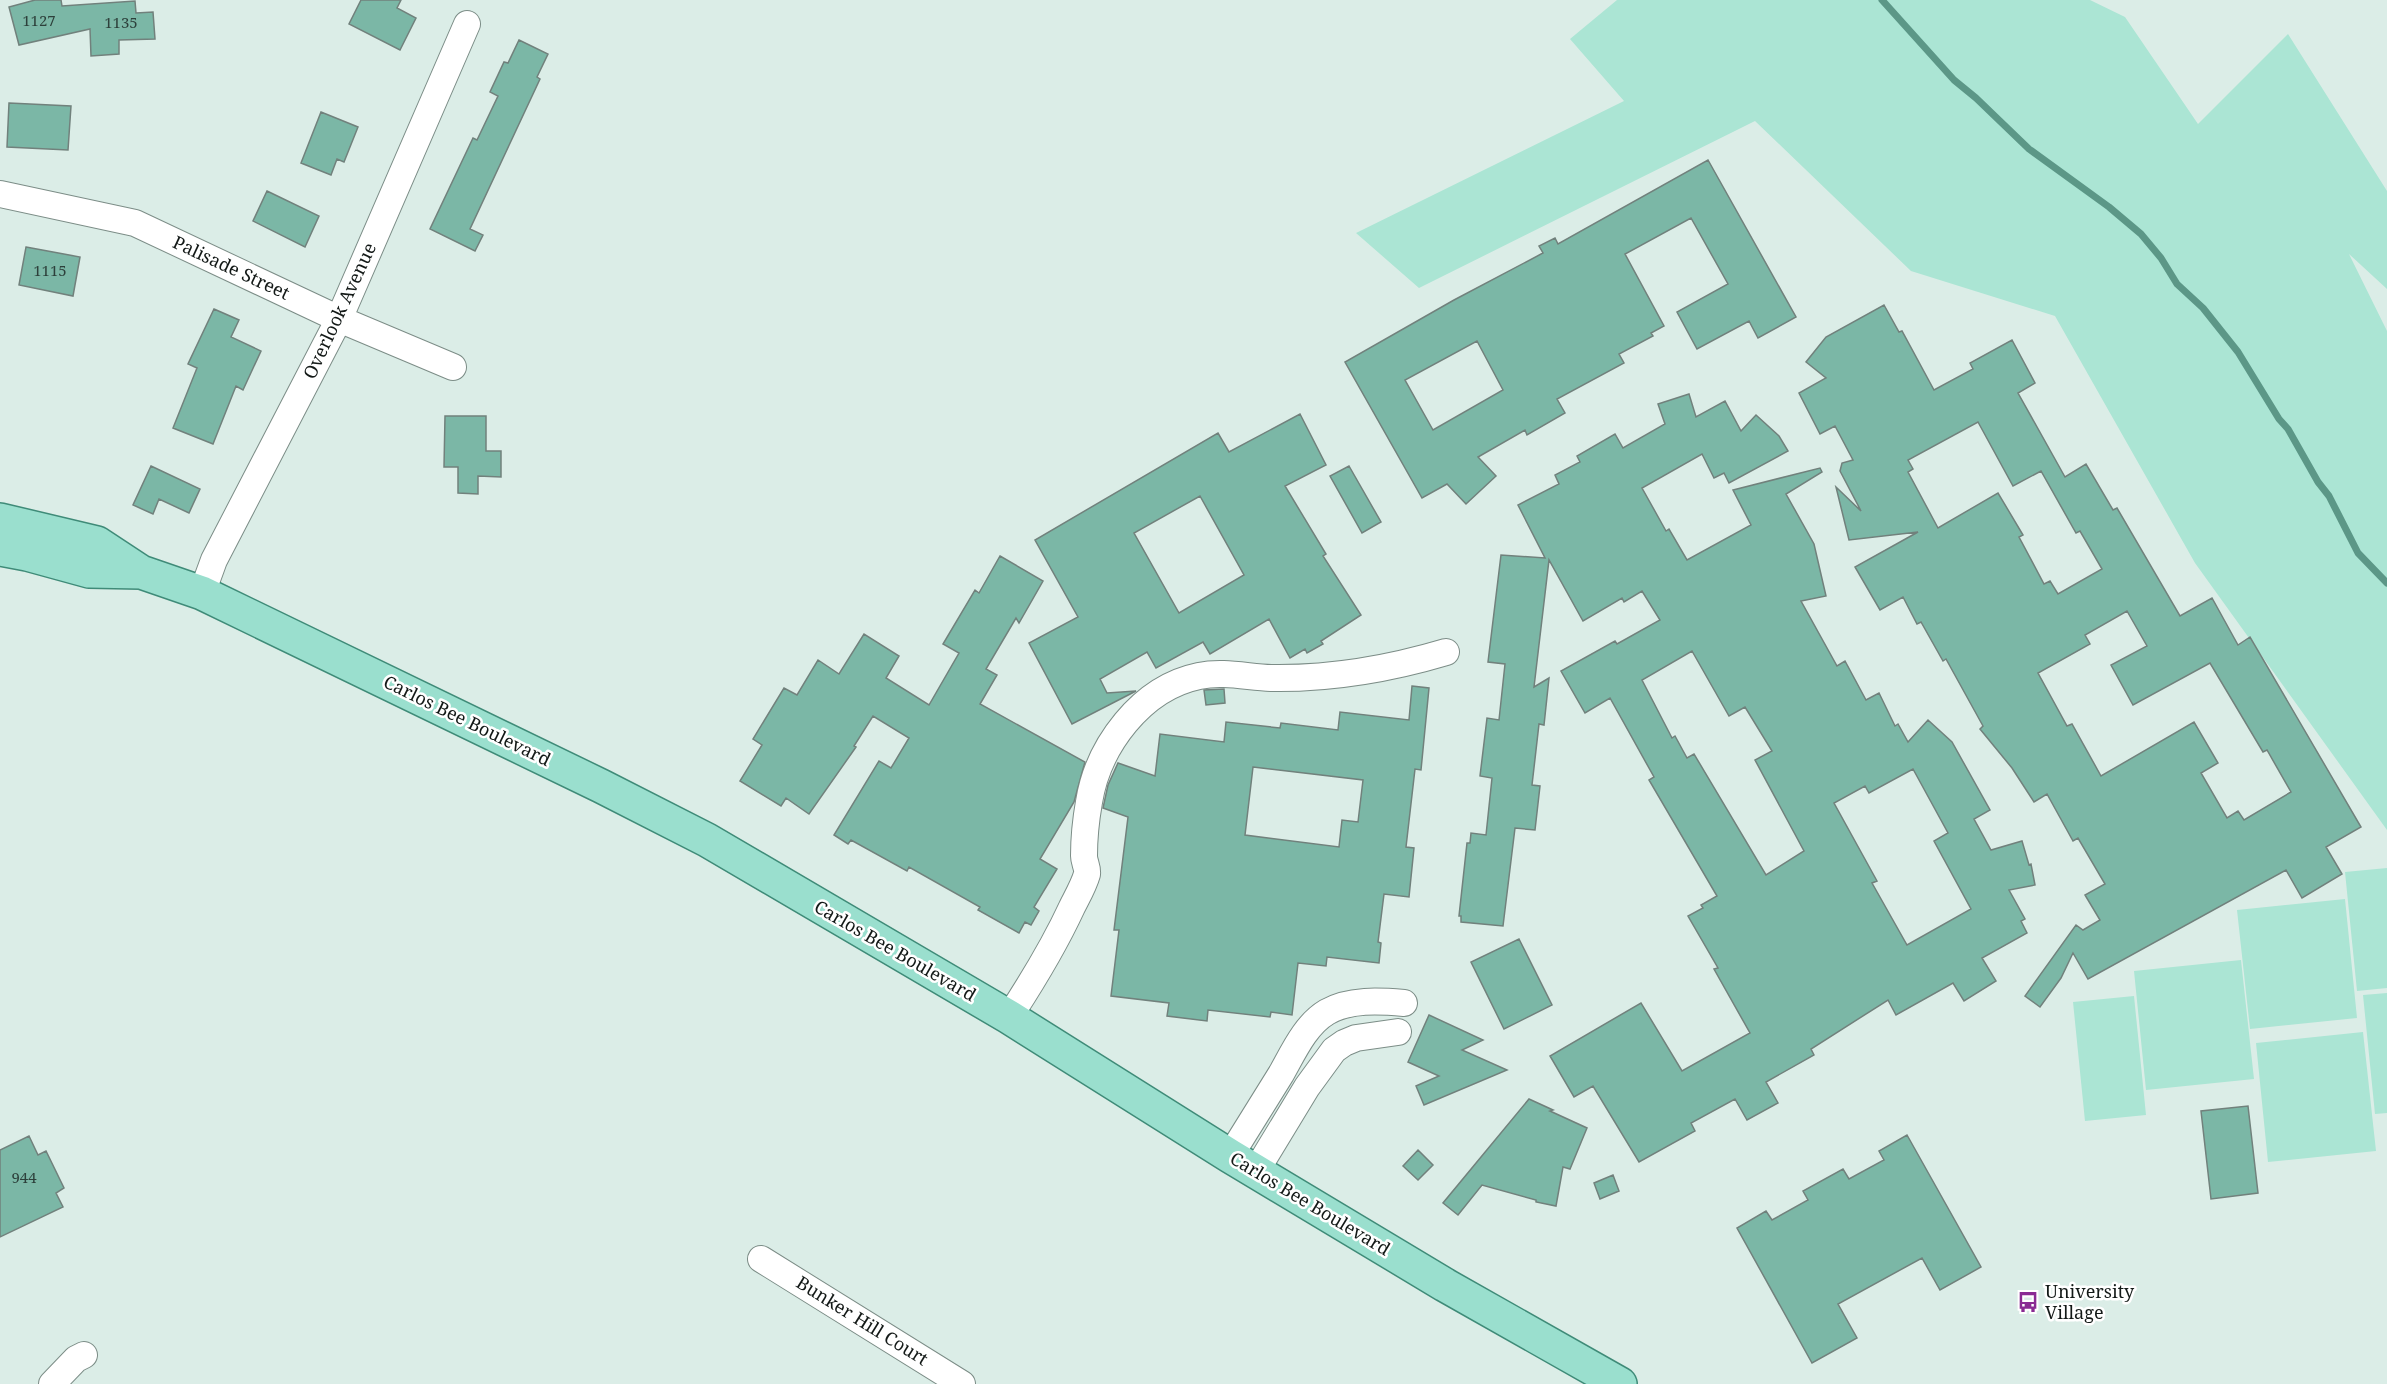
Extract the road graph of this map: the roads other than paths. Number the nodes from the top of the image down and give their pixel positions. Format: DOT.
graph roads {
  1 [pos="468,24"];
  2 [pos="0,194"];
  3 [pos="339,319"];
  4 [pos="453,367"];
  5 [pos="0,520"];
  6 [pos="0,549"];
  7 [pos="141,572"];
  8 [pos="202,593"];
  9 [pos="1446,652"];
  10 [pos="1404,1003"];
  11 [pos="1009,1017"];
  12 [pos="1398,1032"];
  13 [pos="1243,1164"];
  14 [pos="761,1259"];
  15 [pos="84,1355"];
  16 [pos="52,1384"];
  17 [pos="963,1384"];
  18 [pos="1620,1384"];
  1 -- 3 [label="street, Overlook Avenue"];
  2 -- 3 [label="street, Palisade Street"];
  3 -- 4 [label="street, Palisade Street"];
  3 -- 8 [label="street, Overlook Avenue"];
  5 -- 7 [label="main road, Carlos Bee Boulevard"];
  6 -- 7 [label="main road, Carlos Bee Boulevard"];
  7 -- 8 [label="main road, Carlos Bee Boulevard"];
  8 -- 11 [label="main road, Carlos Bee Boulevard"];
  9 -- 11 [label="street"];
  10 -- 13 [label="street"];
  11 -- 13 [label="main road, Carlos Bee Boulevard"];
  12 -- 13 [label="street"];
  13 -- 18 [label="main road, Carlos Bee Boulevard"];
  14 -- 17 [label="street, Bunker Hill Court"];
  15 -- 16 [label="street"];
}
